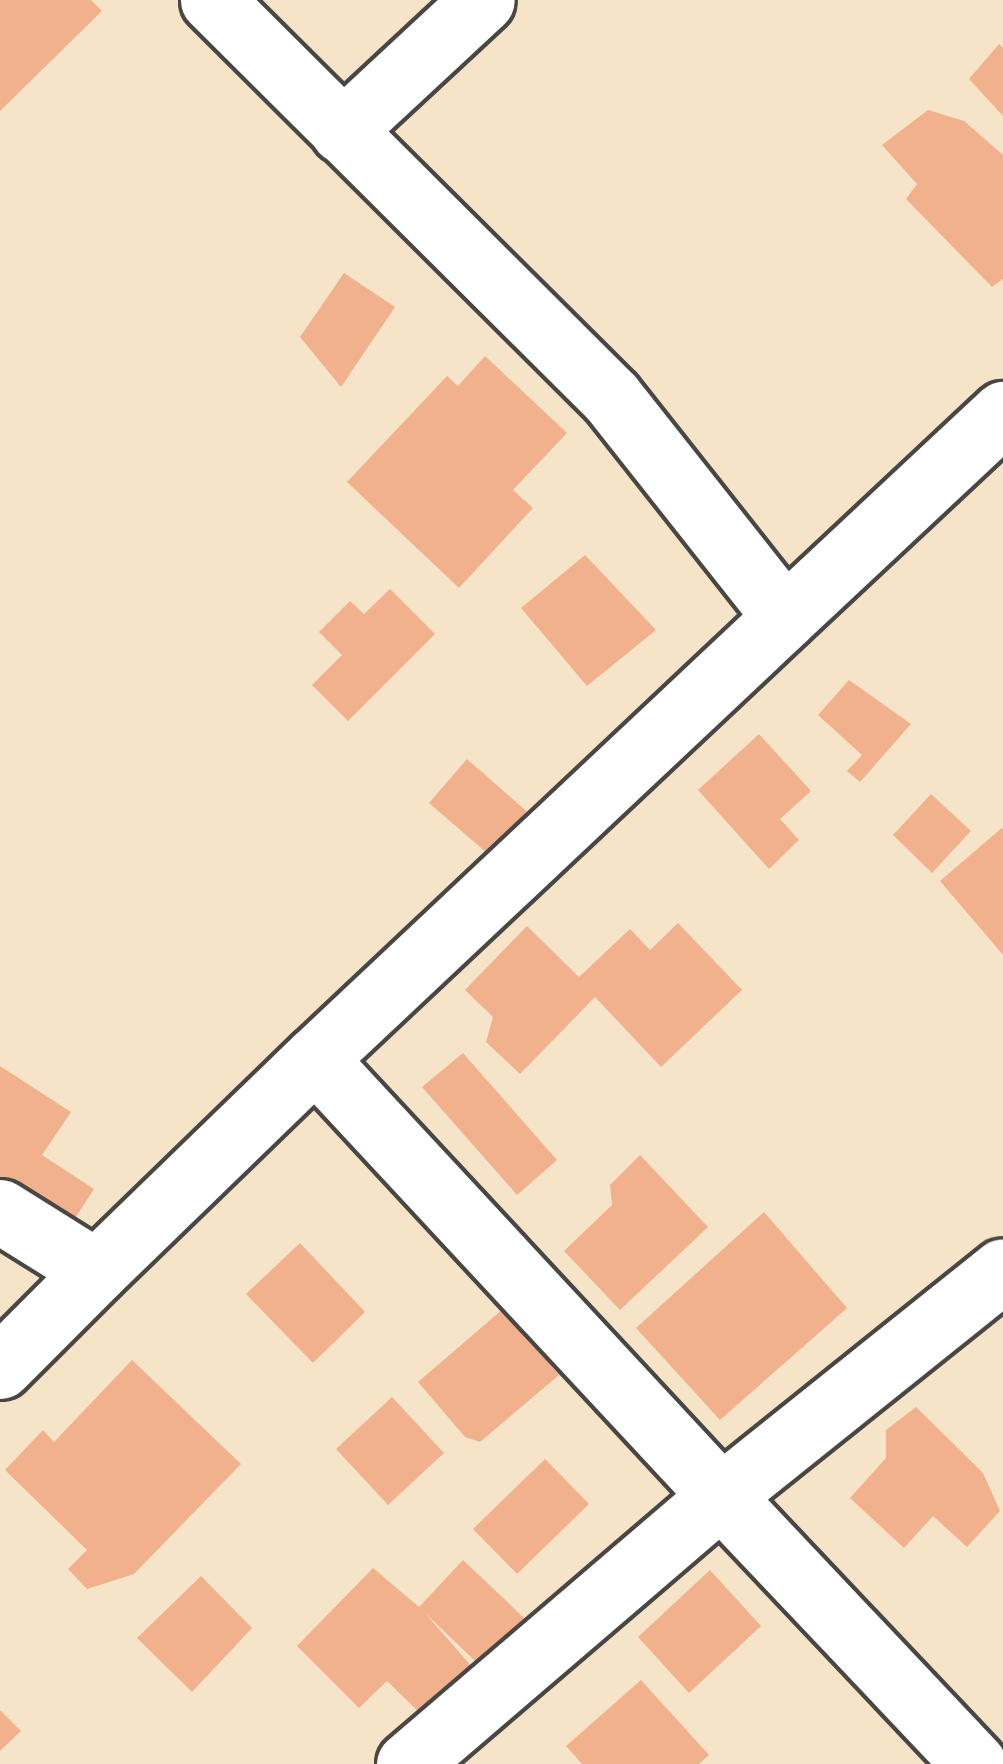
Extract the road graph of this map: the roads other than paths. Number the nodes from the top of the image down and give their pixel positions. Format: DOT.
graph roads {
  1 [pos="212,0"];
  2 [pos="483,0"];
  3 [pos="342,131"];
  4 [pos="1003,413"];
  5 [pos="784,616"];
  6 [pos="315,1059"];
  7 [pos="0,1211"];
  8 [pos="1003,1270"];
  9 [pos="96,1271"];
  10 [pos="0,1367"];
  11 [pos="721,1496"];
  12 [pos="408,1764"];
  13 [pos="974,1764"];
  1 -- 3 [label="street"];
  2 -- 3 [label="street"];
  3 -- 5 [label="street"];
  4 -- 5 [label="street"];
  5 -- 6 [label="street"];
  6 -- 9 [label="street"];
  6 -- 11 [label="street"];
  7 -- 9 [label="street"];
  8 -- 11 [label="street"];
  9 -- 10 [label="street"];
  11 -- 12 [label="street"];
  11 -- 13 [label="street"];
}
